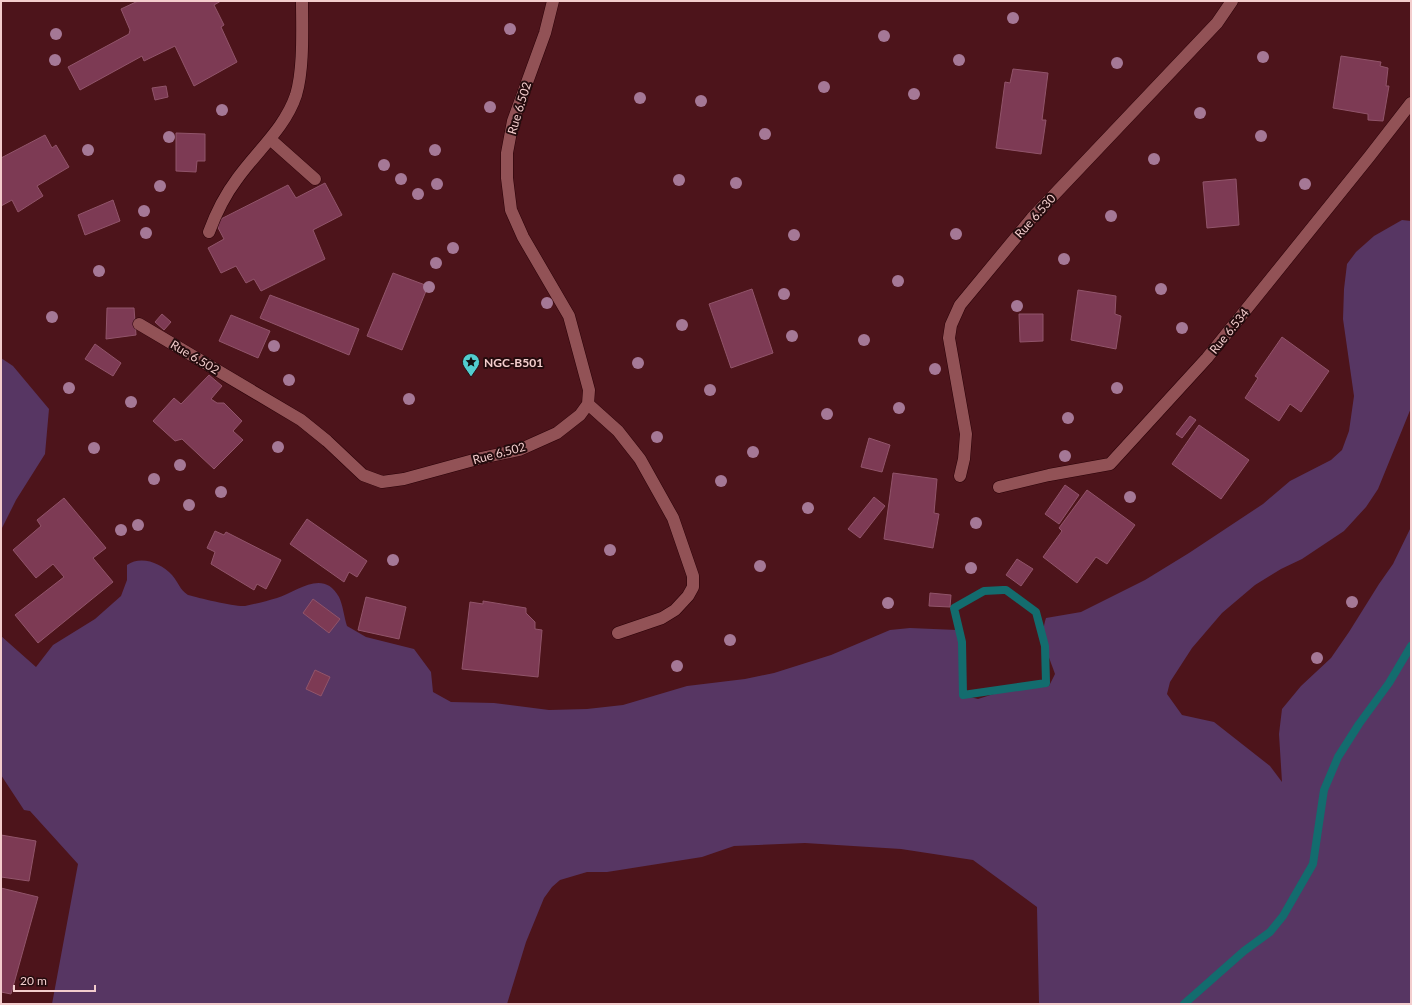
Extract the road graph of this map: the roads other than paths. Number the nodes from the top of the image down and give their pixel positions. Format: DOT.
graph roads {
  1 [pos="302,1"];
  2 [pos="553,1"];
  3 [pos="1232,1"];
  4 [pos="1411,103"];
  5 [pos="270,139"];
  6 [pos="315,179"];
  7 [pos="209,232"];
  8 [pos="139,324"];
  9 [pos="588,404"];
  10 [pos="960,476"];
  11 [pos="999,486"];
  12 [pos="618,633"];
  1 -- 5 [label="street"];
  2 -- 9 [label="street, Rue 6.502"];
  3 -- 10 [label="street, Rue 6.530"];
  4 -- 11 [label="street, Rue 6.534"];
  5 -- 6 [label="street"];
  5 -- 7 [label="street"];
  8 -- 9 [label="street, Rue 6.502"];
  9 -- 12 [label="street"];
}
